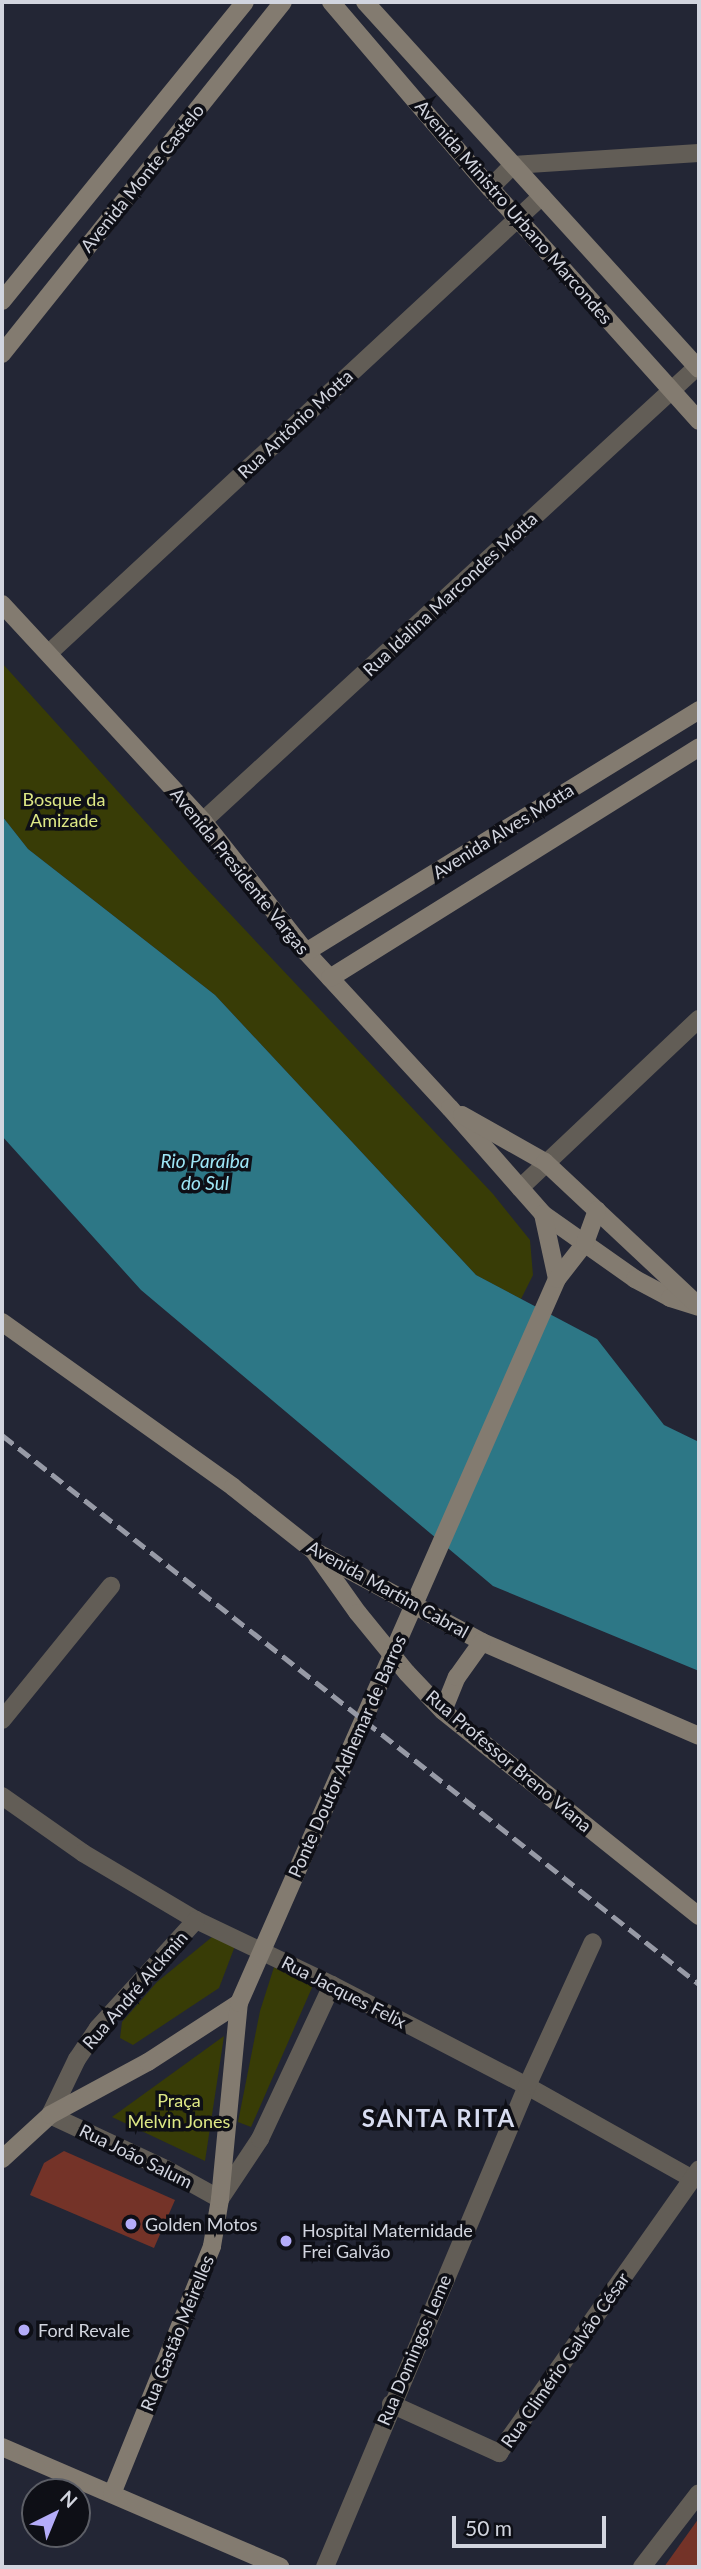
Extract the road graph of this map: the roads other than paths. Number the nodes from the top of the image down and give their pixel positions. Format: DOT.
graph roads {
  1 [pos="245,2"];
  2 [pos="283,2"];
  3 [pos="331,2"];
  4 [pos="365,2"];
  5 [pos="699,153"];
  6 [pos="513,164"];
  7 [pos="490,188"];
  8 [pos="542,196"];
  9 [pos="517,218"];
  10 [pos="2,301"];
  11 [pos="2,354"];
  12 [pos="698,368"];
  13 [pos="671,390"];
  14 [pos="699,421"];
  15 [pos="2,604"];
  16 [pos="49,653"];
  17 [pos="699,710"];
  18 [pos="699,747"];
  19 [pos="592,776"];
  20 [pos="608,805"];
  21 [pos="204,821"];
  22 [pos="306,952"];
  23 [pos="330,978"];
  24 [pos="697,1026"];
  25 [pos="450,1108"];
  26 [pos="545,1162"];
  27 [pos="520,1188"];
  28 [pos="597,1210"];
  29 [pos="543,1214"];
  30 [pos="585,1243"];
  31 [pos="557,1279"];
  32 [pos="699,1306"];
  33 [pos="2,1322"];
  34 [pos="314,1551"];
  35 [pos="111,1586"];
  36 [pos="482,1642"];
  37 [pos="443,1711"];
  38 [pos="2,1720"];
  39 [pos="699,1736"];
  40 [pos="2,1796"];
  41 [pos="699,1916"];
  42 [pos="196,1920"];
  43 [pos="593,1942"];
  44 [pos="332,1985"];
  45 [pos="239,2003"];
  46 [pos="527,2086"];
  47 [pos="50,2115"];
  48 [pos="2,2160"];
  49 [pos="696,2174"];
  50 [pos="220,2199"];
  51 [pos="391,2404"];
  52 [pos="2,2446"];
  53 [pos="699,2493"];
  54 [pos="112,2494"];
  55 [pos="280,2567"];
  56 [pos="325,2567"];
  57 [pos="642,2567"];
  1 -- 10 [label="street, Avenida Monte Castelo"];
  2 -- 11 [label="street, Avenida Monte Castelo"];
  3 -- 7 [label="street, Avenida Ministro Urbano Marcondes"];
  4 -- 6 [label="street, Avenida Ministro Urbano Marcondes"];
  5 -- 6 [label="street"];
  6 -- 7 [label="street"];
  6 -- 8 [label="street, Avenida Ministro Urbano Marcondes"];
  7 -- 9 [label="street, Avenida Ministro Urbano Marcondes"];
  8 -- 9 [label="street, Rua Antônio Motta"];
  8 -- 12 [label="street, Avenida Ministro Urbano Marcondes"];
  9 -- 13 [label="street, Avenida Ministro Urbano Marcondes"];
  9 -- 16 [label="street, Rua Antônio Motta"];
  12 -- 13 [label="street, Rua Idalina Marcondes Motta"];
  13 -- 14 [label="street, Avenida Ministro Urbano Marcondes"];
  13 -- 21 [label="street, Rua Idalina Marcondes Motta"];
  15 -- 16 [label="street, Avenida Presidente Vargas"];
  16 -- 21 [label="street, Avenida Presidente Vargas"];
  17 -- 19 [label="street, Avenida Alves Motta"];
  18 -- 20 [label="street, Avenida Alves Motta"];
  19 -- 20 [label="street"];
  19 -- 22 [label="street, Avenida Alves Motta"];
  20 -- 23 [label="street, Avenida Alves Motta"];
  21 -- 22 [label="street, Avenida Presidente Vargas"];
  22 -- 23 [label="street, Avenida Presidente Vargas"];
  23 -- 25 [label="street, Avenida Presidente Vargas"];
  24 -- 26 [label="street"];
  25 -- 26 [label="street, Avenida Presidente Vargas"];
  25 -- 27 [label="street, Avenida Presidente Vargas"];
  26 -- 27 [label="street"];
  26 -- 28 [label="street, Avenida Presidente Vargas"];
  27 -- 29 [label="street, Avenida Presidente Vargas"];
  28 -- 30 [label="street, Ponte Doutor Adhemar de Barros"];
  28 -- 32 [label="street, Avenida Presidente Vargas"];
  29 -- 30 [label="street, Avenida Presidente Vargas"];
  29 -- 31 [label="street"];
  30 -- 31 [label="street, Ponte Doutor Adhemar de Barros"];
  30 -- 32 [label="street, Avenida Presidente Vargas"];
  31 -- 45 [label="street, Ponte Doutor Adhemar de Barros"];
  33 -- 34 [label="street, Avenida Martim Cabral"];
  34 -- 36 [label="street, Avenida Martim Cabral"];
  34 -- 37 [label="street, Rua Professor Breno Viana"];
  35 -- 38 [label="street"];
  36 -- 37 [label="street"];
  36 -- 39 [label="street, Avenida Martim Cabral"];
  37 -- 41 [label="street, Rua Professor Breno Viana"];
  40 -- 42 [label="street, Rua Jacques Felix"];
  42 -- 44 [label="street, Rua Jacques Felix"];
  42 -- 47 [label="street, Rua André Alckmin"];
  43 -- 46 [label="street, Rua Domingos Leme"];
  44 -- 46 [label="street, Rua Jacques Felix"];
  44 -- 50 [label="street, Rua Gastão Meirelles"];
  45 -- 47 [label="street"];
  45 -- 50 [label="street, Ponte Doutor Adhemar de Barros"];
  46 -- 49 [label="street, Rua Jacques Felix"];
  46 -- 51 [label="street, Rua Domingos Leme"];
  47 -- 48 [label="street, Rua André Alckmin"];
  47 -- 50 [label="street, Rua João Salum"];
  49 -- 51 [label="street, Rua Climério Galvão César"];
  50 -- 54 [label="street, Rua Gastão Meirelles"];
  51 -- 56 [label="street, Rua Domingos Leme"];
  52 -- 54 [label="street"];
  53 -- 57 [label="street"];
  54 -- 55 [label="street"];
}
